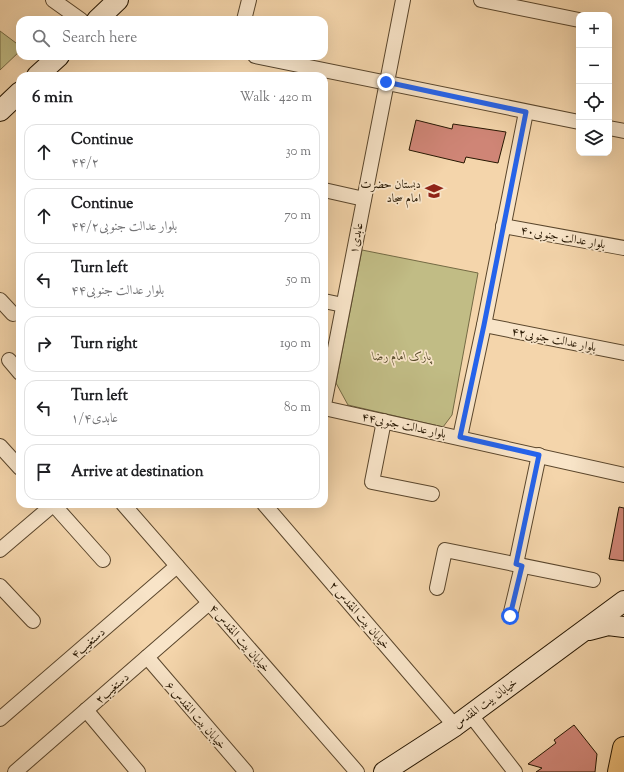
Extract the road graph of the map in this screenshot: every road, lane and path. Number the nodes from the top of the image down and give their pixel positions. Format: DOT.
graph roads {
  1 [pos="53,0"];
  2 [pos="118,0"];
  3 [pos="249,0"];
  4 [pos="402,0"];
  5 [pos="481,0"];
  6 [pos="75,16"];
  7 [pos="101,16"];
  8 [pos="245,16"];
  9 [pos="576,19"];
  10 [pos="55,60"];
  11 [pos="275,60"];
  12 [pos="41,72"];
  13 [pos="386,82"];
  14 [pos="16,95"];
  15 [pos="1,108"];
  16 [pos="526,112"];
  17 [pos="576,121"];
  18 [pos="612,129"];
  19 [pos="624,131"];
  20 [pos="328,191"];
  21 [pos="364,199"];
  22 [pos="503,226"];
  23 [pos="624,248"];
  24 [pos="0,300"];
  25 [pos="328,302"];
  26 [pos="344,305"];
  27 [pos="13,314"];
  28 [pos="484,325"];
  29 [pos="624,353"];
  30 [pos="9,360"];
  31 [pos="16,368"];
  32 [pos="328,369"];
  33 [pos="328,407"];
  34 [pos="384,421"];
  35 [pos="460,437"];
  36 [pos="0,446"];
  37 [pos="539,455"];
  38 [pos="16,464"];
  39 [pos="624,475"];
  40 [pos="432,494"];
  41 [pos="49,508"];
  42 [pos="58,508"];
  43 [pos="126,508"];
  44 [pos="267,508"];
  45 [pos="3,543"];
  46 [pos="103,560"];
  47 [pos="519,565"];
  48 [pos="177,566"];
  49 [pos="593,580"];
  50 [pos="0,586"];
  51 [pos="437,588"];
  52 [pos="624,601"];
  53 [pos="209,603"];
  54 [pos="510,616"];
  55 [pos="33,621"];
  56 [pos="624,628"];
  57 [pos="585,631"];
  58 [pos="147,657"];
  59 [pos="86,710"];
  60 [pos="470,714"];
  61 [pos="0,719"];
  62 [pos="455,726"];
  63 [pos="624,748"];
  64 [pos="24,769"];
  65 [pos="138,772"];
  66 [pos="246,772"];
  67 [pos="357,772"];
  68 [pos="384,772"];
  69 [pos="515,772"];
  70 [pos="619,772"];
  1 -- 6 [label="street"];
  2 -- 7 [label="street"];
  3 -- 8 [label="street"];
  4 -- 13 [label="street, ۱عابدی"];
  5 -- 9 [label="street"];
  10 -- 12 [label="street"];
  11 -- 13 [label="street"];
  13 -- 16 [label="street"];
  13 -- 21 [label="street, ۱عابدی"];
  14 -- 15 [label="street"];
  16 -- 17 [label="street"];
  16 -- 22 [label="street"];
  18 -- 19 [label="street"];
  20 -- 21 [label="street"];
  21 -- 26 [label="street, ۱عابدی"];
  22 -- 23 [label="street, بلوار عدالت جنوبی۴۰"];
  22 -- 28 [label="street"];
  24 -- 27 [label="street"];
  25 -- 26 [label="street"];
  26 -- 32 [label="street, ۱عابدی"];
  28 -- 29 [label="street, بلوار عدالت جنوبی۴۲"];
  28 -- 35 [label="street"];
  30 -- 31 [label="street"];
  33 -- 34 [label="street, بلوار عدالت جنوبی۴۴"];
  34 -- 35 [label="street, بلوار عدالت جنوبی۴۴"];
  34 -- 40 [label="street"];
  35 -- 37 [label="street, بلوار عدالت جنوبی۴۴"];
  36 -- 38 [label="street"];
  37 -- 39 [label="street, بلوار عدالت جنوبی۴۴"];
  37 -- 47 [label="street"];
  41 -- 45 [label="street"];
  42 -- 46 [label="street"];
  43 -- 48 [label="street, خیابان بیت المقدس ۴"];
  44 -- 62 [label="street, خیابان بیت المقدس ۲"];
  47 -- 49 [label="street"];
  47 -- 51 [label="street"];
  47 -- 54 [label="street"];
  48 -- 53 [label="street, خیابان بیت المقدس ۴"];
  48 -- 61 [label="street, دستغیب۴"];
  50 -- 55 [label="street"];
  52 -- 57 [label="street, خیابان بیت المقدس"];
  53 -- 58 [label="street, ۲دستغیب"];
  53 -- 67 [label="street, خیابان بیت المقدس ۴"];
  56 -- 57 [label="street"];
  57 -- 60 [label="street, خیابان بیت المقدس"];
  58 -- 59 [label="street, ۲دستغیب"];
  58 -- 66 [label="street, خیابان بیت المقدس ۶"];
  59 -- 64 [label="street, ۲دستغیب"];
  59 -- 65 [label="street"];
  60 -- 62 [label="street, خیابان بیت المقدس"];
  60 -- 69 [label="street"];
  62 -- 68 [label="street, خیابان بیت المقدس"];
  63 -- 70 [label="main road"];
}
